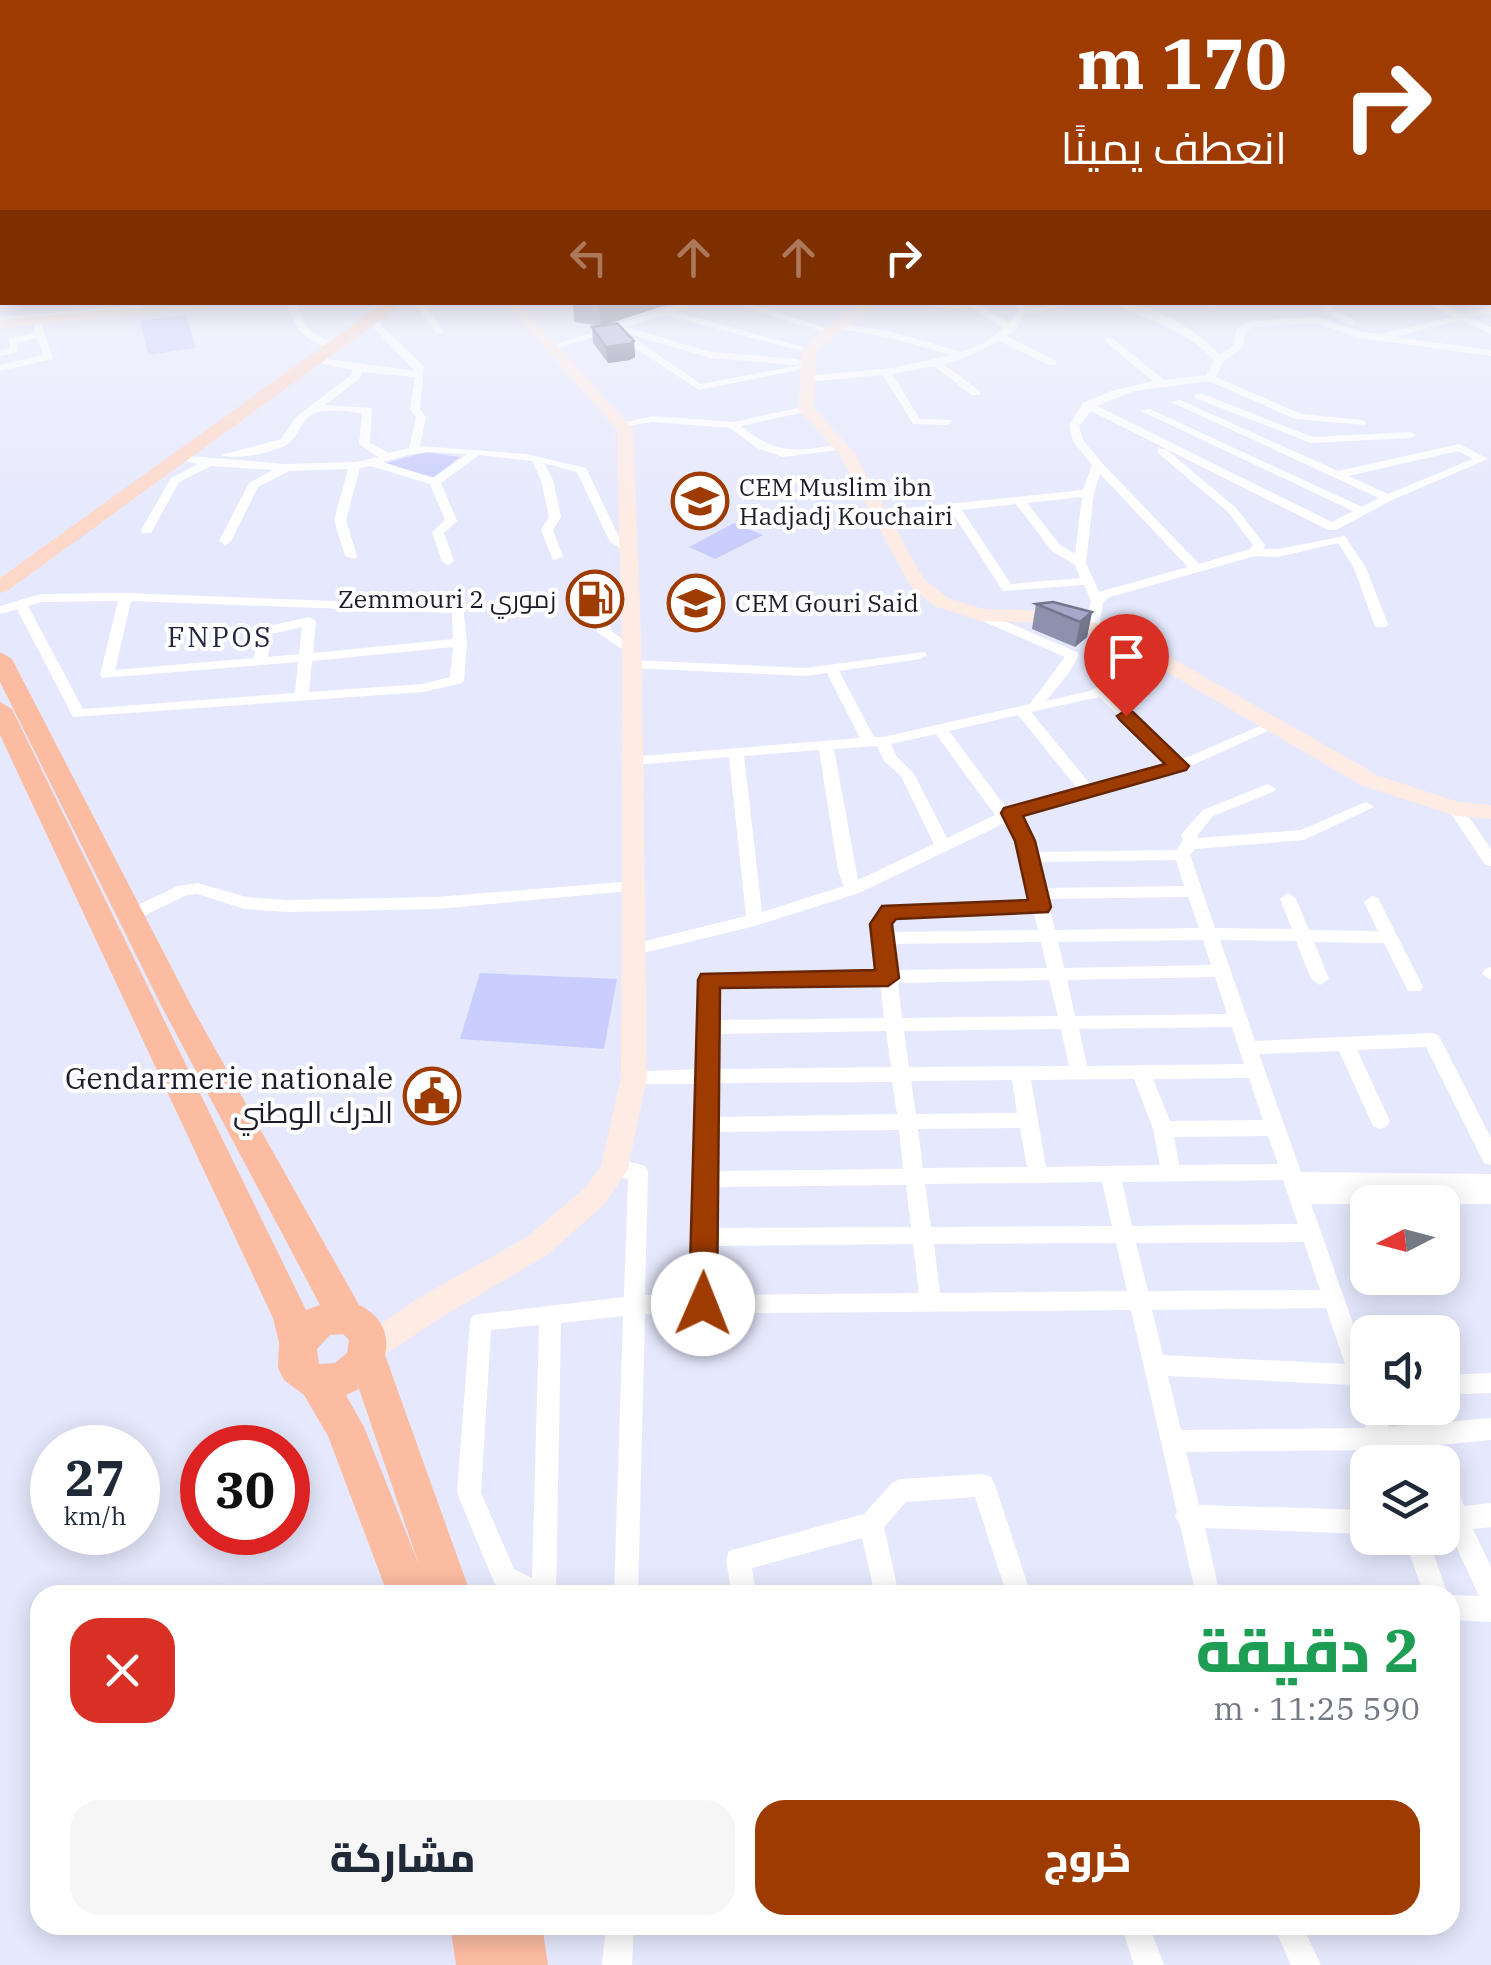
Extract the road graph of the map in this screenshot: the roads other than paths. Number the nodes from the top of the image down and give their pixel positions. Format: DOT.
graph roads {
  1 [pos="47,344"];
  2 [pos="328,344"];
  3 [pos="337,344"];
  4 [pos="395,344"];
  5 [pos="548,344"];
  6 [pos="563,344"];
  7 [pos="638,344"];
  8 [pos="670,344"];
  9 [pos="750,344"];
  10 [pos="823,344"];
  11 [pos="923,344"];
  12 [pos="986,344"];
  13 [pos="1013,344"];
  14 [pos="1114,344"];
  15 [pos="1197,344"];
  16 [pos="1238,344"];
  17 [pos="1427,344"];
  18 [pos="334,346"];
  19 [pos="551,347"];
  20 [pos="1491,353"];
  21 [pos="960,354"];
  22 [pos="316,359"];
  23 [pos="1220,360"];
  24 [pos="1052,363"];
  25 [pos="936,364"];
  26 [pos="807,365"];
  27 [pos="0,368"];
  28 [pos="356,368"];
  29 [pos="886,372"];
  30 [pos="420,375"];
  31 [pos="1210,378"];
  32 [pos="1164,385"];
  33 [pos="1230,388"];
  34 [pos="976,392"];
  35 [pos="1200,396"];
  36 [pos="1176,402"];
  37 [pos="314,408"];
  38 [pos="806,409"];
  39 [pos="1085,410"];
  40 [pos="1146,411"];
  41 [pos="1113,420"];
  42 [pos="947,422"];
  43 [pos="623,424"];
  44 [pos="1361,424"];
  45 [pos="733,426"];
  46 [pos="1411,435"];
  47 [pos="1253,436"];
  48 [pos="841,447"];
  49 [pos="1226,449"];
  50 [pos="414,450"];
  51 [pos="474,454"];
  52 [pos="186,458"];
  53 [pos="389,458"];
  54 [pos="536,459"];
  55 [pos="1197,460"];
  56 [pos="374,463"];
  57 [pos="208,464"];
  58 [pos="291,465"];
  59 [pos="354,465"];
  60 [pos="1098,465"];
  61 [pos="1336,475"];
  62 [pos="435,482"];
  63 [pos="1088,493"];
  64 [pos="1388,498"];
  65 [pos="1018,500"];
  66 [pos="954,506"];
  67 [pos="1362,512"];
  68 [pos="879,515"];
  69 [pos="147,530"];
  70 [pos="225,541"];
  71 [pos="626,546"];
  72 [pos="1255,552"];
  73 [pos="350,556"];
  74 [pos="557,557"];
  75 [pos="448,561"];
  76 [pos="1080,562"];
  77 [pos="1196,568"];
  78 [pos="1088,581"];
  79 [pos="0,586"];
  80 [pos="125,598"];
  81 [pos="1098,601"];
  82 [pos="21,604"];
  83 [pos="320,604"];
  84 [pos="0,610"];
  85 [pos="982,615"];
  86 [pos="309,621"];
  87 [pos="1381,624"];
  88 [pos="1092,628"];
  89 [pos="460,642"];
  90 [pos="920,655"];
  91 [pos="308,656"];
  92 [pos="1156,656"];
  93 [pos="0,658"];
  94 [pos="632,658"];
  95 [pos="260,662"];
  96 [pos="831,668"];
  97 [pos="1100,691"];
  98 [pos="302,697"];
  99 [pos="1029,709"];
  100 [pos="0,710"];
  101 [pos="1274,725"];
  102 [pos="940,729"];
  103 [pos="876,741"];
  104 [pos="826,746"];
  105 [pos="736,752"];
  106 [pos="634,760"];
  107 [pos="1179,766"];
  108 [pos="1268,789"];
  109 [pos="1086,790"];
  110 [pos="1366,807"];
  111 [pos="1456,809"];
  112 [pos="1491,812"];
  113 [pos="1008,815"];
  114 [pos="943,845"];
  115 [pos="1188,849"];
  116 [pos="1029,857"];
  117 [pos="1491,861"];
  118 [pos="634,886"];
  119 [pos="854,889"];
  120 [pos="1195,891"];
  121 [pos="1288,899"];
  122 [pos="1038,901"];
  123 [pos="1372,902"];
  124 [pos="130,915"];
  125 [pos="755,920"];
  126 [pos="1209,934"];
  127 [pos="1047,936"];
  128 [pos="1305,937"];
  129 [pos="1391,937"];
  130 [pos="883,938"];
  131 [pos="635,949"];
  132 [pos="1220,971"];
  133 [pos="1056,975"];
  134 [pos="888,978"];
  135 [pos="1320,978"];
  136 [pos="1414,987"];
  137 [pos="1239,1020"];
  138 [pos="1068,1022"];
  139 [pos="894,1025"];
  140 [pos="708,1026"];
  141 [pos="1345,1045"];
  142 [pos="1248,1048"];
  143 [pos="1256,1071"];
  144 [pos="1141,1072"];
  145 [pos="1080,1073"];
  146 [pos="901,1074"];
  147 [pos="1020,1074"];
  148 [pos="707,1076"];
  149 [pos="634,1077"];
  150 [pos="1028,1120"];
  151 [pos="1380,1120"];
  152 [pos="907,1122"];
  153 [pos="706,1125"];
  154 [pos="1276,1128"];
  155 [pos="1162,1129"];
  156 [pos="1491,1157"];
  157 [pos="614,1169"];
  158 [pos="1171,1174"];
  159 [pos="1110,1175"];
  160 [pos="1038,1176"];
  161 [pos="915,1178"];
  162 [pos="705,1179"];
  163 [pos="1491,1182"];
  164 [pos="1295,1183"];
  165 [pos="1491,1196"];
  166 [pos="1312,1232"];
  167 [pos="1124,1234"];
  168 [pos="922,1236"];
  169 [pos="704,1237"];
  170 [pos="1334,1299"];
  171 [pos="1138,1301"];
  172 [pos="931,1302"];
  173 [pos="703,1304"];
  174 [pos="634,1305"];
  175 [pos="550,1315"];
  176 [pos="358,1336"];
  177 [pos="1350,1342"];
  178 [pos="298,1343"];
  179 [pos="1153,1365"];
  180 [pos="1350,1376"];
  181 [pos="317,1382"];
  182 [pos="1491,1383"];
  183 [pos="1460,1384"];
  184 [pos="1491,1429"];
  185 [pos="1432,1434"];
  186 [pos="1170,1441"];
  187 [pos="1402,1445"];
  188 [pos="1435,1445"];
  189 [pos="1350,1449"];
  190 [pos="1491,1515"];
  191 [pos="1188,1516"];
  192 [pos="1460,1519"];
  193 [pos="1350,1521"];
  194 [pos="871,1524"];
  195 [pos="1460,1539"];
  196 [pos="1422,1555"];
  197 [pos="405,1585"];
  198 [pos="446,1585"];
  199 [pos="520,1585"];
  200 [pos="542,1585"];
  201 [pos="626,1585"];
  202 [pos="742,1585"];
  203 [pos="886,1585"];
  204 [pos="1016,1585"];
  205 [pos="1205,1585"];
  206 [pos="1432,1585"];
  207 [pos="1491,1594"];
  208 [pos="1460,1607"];
  209 [pos="1491,1609"];
  210 [pos="477,1935"];
  211 [pos="518,1935"];
  212 [pos="619,1935"];
  213 [pos="1138,1935"];
  214 [pos="1292,1935"];
  215 [pos="482,1965"];
  216 [pos="523,1965"];
  217 [pos="616,1965"];
  218 [pos="1149,1965"];
  219 [pos="1306,1965"];
  1 -- 27 [label="street"];
  2 -- 18 [label="street"];
  3 -- 18 [label="main road"];
  4 -- 30 [label="street"];
  5 -- 19 [label="street"];
  6 -- 19 [label="street"];
  7 -- 26 [label="street"];
  8 -- 26 [label="street"];
  9 -- 26 [label="street"];
  10 -- 26 [label="street"];
  11 -- 21 [label="street"];
  12 -- 21 [label="street"];
  13 -- 24 [label="street"];
  14 -- 32 [label="street"];
  15 -- 23 [label="street"];
  16 -- 23 [label="street"];
  17 -- 20 [label="street"];
  18 -- 22 [label="main road"];
  19 -- 43 [label="street"];
  21 -- 25 [label="street"];
  22 -- 28 [label="street"];
  22 -- 52 [label="main road"];
  23 -- 31 [label="street"];
  25 -- 29 [label="street"];
  25 -- 34 [label="street"];
  26 -- 29 [label="street"];
  26 -- 38 [label="street"];
  28 -- 30 [label="street"];
  28 -- 37 [label="street"];
  29 -- 42 [label="street"];
  30 -- 50 [label="street"];
  31 -- 32 [label="street"];
  31 -- 33 [label="street"];
  32 -- 39 [label="street"];
  33 -- 35 [label="street"];
  33 -- 44 [label="street"];
  35 -- 36 [label="street"];
  35 -- 46 [label="street"];
  36 -- 40 [label="street"];
  36 -- 47 [label="street"];
  37 -- 52 [label="street"];
  37 -- 53 [label="street"];
  38 -- 45 [label="street"];
  38 -- 48 [label="street"];
  39 -- 41 [label="street"];
  39 -- 60 [label="street"];
  39 -- 72 [label="street"];
  40 -- 41 [label="street"];
  40 -- 49 [label="street"];
  41 -- 55 [label="street"];
  43 -- 45 [label="street"];
  43 -- 71 [label="street"];
  45 -- 48 [label="street"];
  47 -- 49 [label="street"];
  47 -- 61 [label="street"];
  48 -- 68 [label="street"];
  49 -- 55 [label="street"];
  49 -- 67 [label="street"];
  50 -- 51 [label="street"];
  50 -- 53 [label="street"];
  51 -- 54 [label="street"];
  51 -- 62 [label="street"];
  52 -- 57 [label="street"];
  52 -- 79 [label="main road"];
  53 -- 56 [label="street"];
  54 -- 71 [label="street"];
  54 -- 74 [label="street"];
  55 -- 67 [label="street"];
  56 -- 59 [label="street"];
  56 -- 62 [label="street"];
  57 -- 58 [label="street"];
  57 -- 69 [label="street"];
  58 -- 59 [label="street"];
  58 -- 70 [label="street"];
  59 -- 73 [label="street"];
  60 -- 63 [label="street"];
  60 -- 77 [label="street"];
  61 -- 64 [label="street"];
  61 -- 64 [label="street"];
  62 -- 75 [label="street"];
  63 -- 65 [label="street"];
  63 -- 76 [label="street"];
  64 -- 67 [label="street"];
  65 -- 66 [label="street"];
  65 -- 76 [label="street"];
  66 -- 68 [label="street"];
  66 -- 78 [label="street"];
  68 -- 85 [label="street"];
  71 -- 94 [label="street"];
  72 -- 77 [label="street"];
  72 -- 87 [label="street"];
  76 -- 78 [label="street"];
  77 -- 81 [label="street"];
  78 -- 81 [label="street"];
  80 -- 82 [label="street"];
  80 -- 83 [label="street"];
  80 -- 95 [label="street"];
  81 -- 88 [label="street"];
  82 -- 84 [label="street"];
  82 -- 98 [label="street"];
  83 -- 86 [label="street"];
  83 -- 89 [label="street"];
  85 -- 88 [label="street"];
  85 -- 99 [label="street"];
  86 -- 91 [label="street"];
  86 -- 95 [label="street"];
  88 -- 92 [label="street"];
  89 -- 91 [label="street"];
  89 -- 98 [label="street"];
  90 -- 96 [label="street"];
  91 -- 95 [label="street"];
  91 -- 98 [label="street"];
  92 -- 97 [label="street"];
  92 -- 101 [label="street"];
  93 -- 124 [label="highway"];
  94 -- 96 [label="street"];
  94 -- 106 [label="street"];
  96 -- 103 [label="street"];
  97 -- 99 [label="street"];
  97 -- 107 [label="street"];
  99 -- 102 [label="street"];
  99 -- 109 [label="street"];
  100 -- 178 [label="highway"];
  101 -- 107 [label="street"];
  101 -- 111 [label="street"];
  102 -- 103 [label="street"];
  102 -- 113 [label="street"];
  103 -- 104 [label="street"];
  103 -- 114 [label="street"];
  104 -- 105 [label="street"];
  104 -- 119 [label="street"];
  105 -- 106 [label="street"];
  105 -- 125 [label="street"];
  106 -- 118 [label="street"];
  107 -- 109 [label="street"];
  108 -- 115 [label="street"];
  109 -- 113 [label="street"];
  110 -- 115 [label="street"];
  111 -- 112 [label="street"];
  111 -- 117 [label="street"];
  113 -- 114 [label="street"];
  113 -- 116 [label="street"];
  114 -- 119 [label="street"];
  115 -- 116 [label="street"];
  115 -- 120 [label="street"];
  116 -- 122 [label="street"];
  118 -- 124 [label="street"];
  118 -- 131 [label="street"];
  119 -- 125 [label="street"];
  120 -- 122 [label="street"];
  120 -- 126 [label="street"];
  121 -- 128 [label="street"];
  122 -- 127 [label="street"];
  122 -- 130 [label="street"];
  123 -- 129 [label="street"];
  124 -- 176 [label="highway"];
  125 -- 131 [label="street"];
  126 -- 127 [label="street"];
  126 -- 128 [label="street"];
  126 -- 132 [label="street"];
  127 -- 130 [label="street"];
  127 -- 133 [label="street"];
  128 -- 129 [label="street"];
  128 -- 135 [label="street"];
  129 -- 136 [label="street"];
  130 -- 134 [label="street"];
  131 -- 149 [label="street"];
  132 -- 133 [label="street"];
  132 -- 137 [label="street"];
  133 -- 134 [label="street"];
  133 -- 138 [label="street"];
  134 -- 139 [label="street"];
  134 -- 140 [label="street"];
  137 -- 138 [label="street"];
  137 -- 142 [label="street"];
  138 -- 139 [label="street"];
  138 -- 145 [label="street"];
  139 -- 140 [label="street"];
  139 -- 146 [label="street"];
  140 -- 148 [label="street"];
  141 -- 142 [label="street"];
  141 -- 151 [label="street"];
  141 -- 156 [label="street"];
  142 -- 143 [label="street"];
  143 -- 144 [label="street"];
  143 -- 154 [label="street"];
  144 -- 145 [label="street"];
  144 -- 155 [label="street"];
  145 -- 147 [label="street"];
  146 -- 147 [label="street"];
  146 -- 148 [label="street"];
  146 -- 152 [label="street"];
  147 -- 150 [label="street"];
  148 -- 149 [label="street"];
  148 -- 153 [label="street"];
  149 -- 157 [label="street"];
  150 -- 152 [label="street"];
  150 -- 160 [label="street"];
  152 -- 153 [label="street"];
  152 -- 161 [label="street"];
  153 -- 162 [label="street"];
  154 -- 155 [label="street"];
  154 -- 164 [label="street"];
  155 -- 158 [label="street"];
  157 -- 174 [label="street"];
  157 -- 176 [label="street"];
  158 -- 159 [label="street"];
  158 -- 164 [label="street"];
  159 -- 160 [label="street"];
  159 -- 167 [label="street"];
  160 -- 161 [label="street"];
  161 -- 162 [label="street"];
  161 -- 168 [label="street"];
  162 -- 169 [label="street"];
  163 -- 164 [label="street"];
  164 -- 165 [label="street"];
  164 -- 166 [label="street"];
  166 -- 167 [label="street"];
  166 -- 170 [label="street"];
  167 -- 168 [label="street"];
  167 -- 171 [label="street"];
  168 -- 169 [label="street"];
  168 -- 172 [label="street"];
  169 -- 173 [label="street"];
  170 -- 171 [label="street"];
  170 -- 177 [label="street"];
  171 -- 172 [label="street"];
  171 -- 179 [label="street"];
  172 -- 173 [label="street"];
  173 -- 174 [label="street"];
  174 -- 175 [label="street"];
  174 -- 201 [label="street"];
  175 -- 199 [label="street"];
  175 -- 200 [label="street"];
  176 -- 178 [label="highway"];
  176 -- 181 [label="highway"];
  176 -- 198 [label="highway"];
  178 -- 181 [label="highway"];
  179 -- 180 [label="street"];
  179 -- 186 [label="street"];
  181 -- 197 [label="highway"];
  182 -- 183 [label="street"];
  184 -- 185 [label="street"];
  185 -- 187 [label="street"];
  185 -- 188 [label="street"];
  186 -- 189 [label="street"];
  186 -- 191 [label="street"];
  190 -- 192 [label="street"];
  191 -- 193 [label="street"];
  191 -- 205 [label="street"];
  194 -- 202 [label="street"];
  194 -- 203 [label="street"];
  194 -- 204 [label="street"];
  195 -- 207 [label="street"];
  196 -- 206 [label="street"];
  208 -- 209 [label="street"];
  210 -- 215 [label="highway"];
  211 -- 216 [label="highway"];
  212 -- 217 [label="street"];
  213 -- 218 [label="street"];
  214 -- 219 [label="street"];
}
